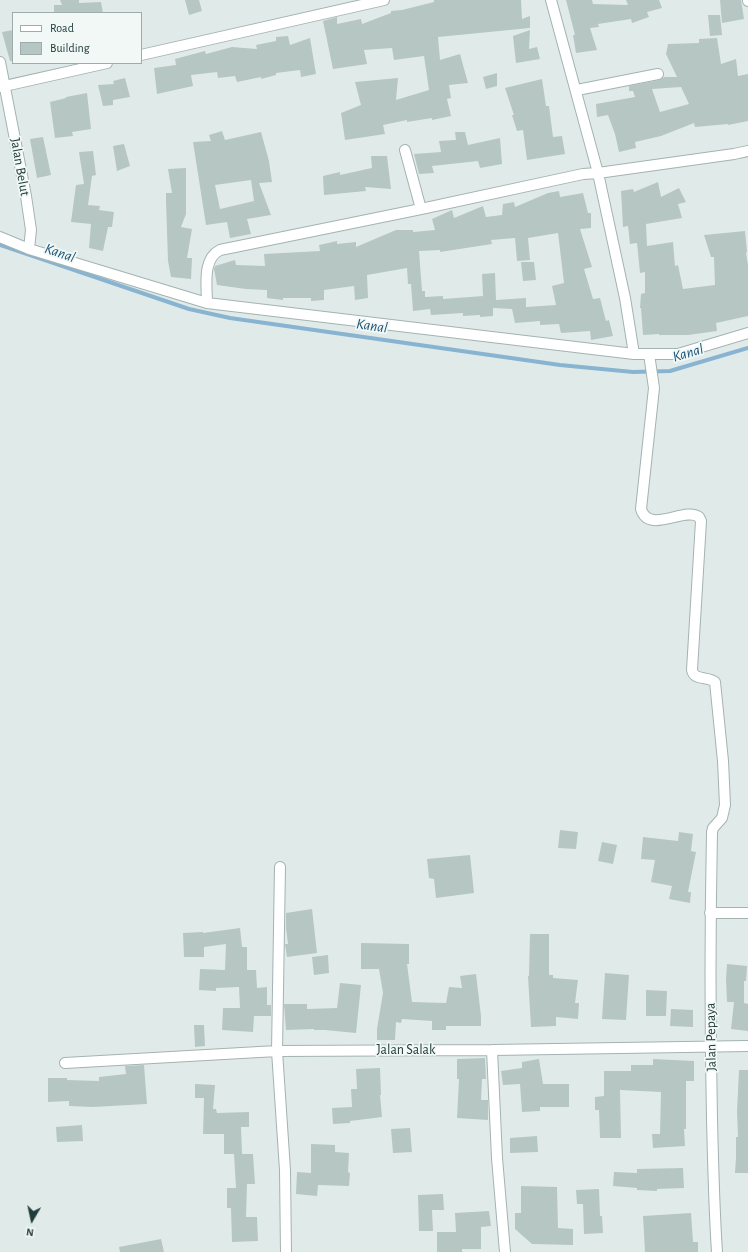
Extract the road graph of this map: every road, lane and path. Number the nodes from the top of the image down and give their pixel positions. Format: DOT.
graph roads {
  1 [pos="384,0"];
  2 [pos="552,0"];
  3 [pos="142,55"];
  4 [pos="0,62"];
  5 [pos="103,64"];
  6 [pos="658,74"];
  7 [pos="3,87"];
  8 [pos="577,90"];
  9 [pos="405,150"];
  10 [pos="748,151"];
  11 [pos="598,173"];
  12 [pos="421,210"];
  13 [pos="0,237"];
  14 [pos="29,249"];
  15 [pos="207,303"];
  16 [pos="748,333"];
  17 [pos="634,354"];
  18 [pos="649,357"];
  19 [pos="280,867"];
  20 [pos="710,913"];
  21 [pos="748,913"];
  22 [pos="710,1046"];
  23 [pos="748,1046"];
  24 [pos="492,1050"];
  25 [pos="277,1051"];
  26 [pos="65,1064"];
  27 [pos="286,1252"];
  28 [pos="505,1252"];
  29 [pos="717,1252"];
  1 -- 3 [label="street"];
  2 -- 8 [label="street"];
  4 -- 7 [label="street, Jalan Belut"];
  5 -- 7 [label="street"];
  6 -- 8 [label="street"];
  7 -- 14 [label="street, Jalan Belut"];
  8 -- 11 [label="street"];
  9 -- 12 [label="street"];
  10 -- 11 [label="street"];
  11 -- 12 [label="street"];
  11 -- 17 [label="street"];
  12 -- 15 [label="street"];
  13 -- 14 [label="street"];
  14 -- 15 [label="street"];
  15 -- 17 [label="street"];
  16 -- 18 [label="street"];
  17 -- 18 [label="street"];
  18 -- 20 [label="street, Jalan Pepaya"];
  19 -- 25 [label="street"];
  20 -- 21 [label="street"];
  20 -- 22 [label="street, Jalan Pepaya"];
  22 -- 23 [label="street, Jalan Salak"];
  22 -- 24 [label="street, Jalan Salak"];
  22 -- 29 [label="street, Jalan Pepaya"];
  24 -- 25 [label="street, Jalan Salak"];
  24 -- 28 [label="street"];
  25 -- 26 [label="street, Jalan Salak"];
  25 -- 27 [label="street"];
}
